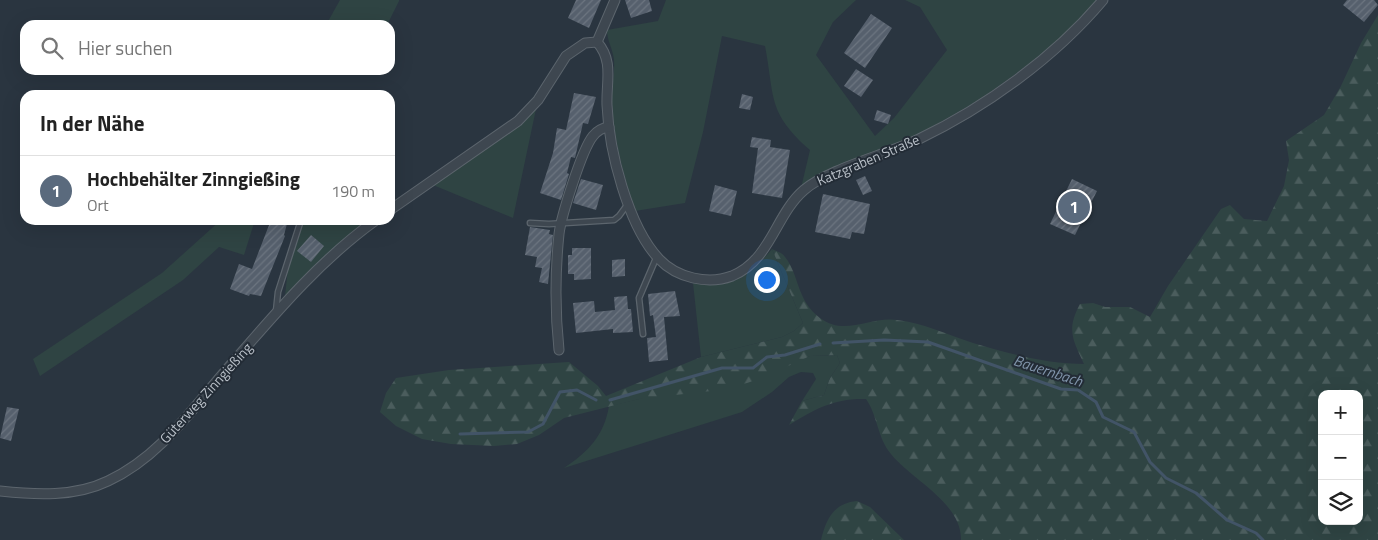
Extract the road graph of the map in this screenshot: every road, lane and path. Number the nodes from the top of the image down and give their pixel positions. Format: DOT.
graph roads {
  1 [pos="615,0"];
  2 [pos="1103,0"];
  3 [pos="597,42"];
  4 [pos="609,127"];
  5 [pos="628,203"];
  6 [pos="395,207"];
  7 [pos="530,223"];
  8 [pos="562,224"];
  9 [pos="299,225"];
  10 [pos="370,225"];
  11 [pos="656,256"];
  12 [pos="276,313"];
  13 [pos="643,334"];
  14 [pos="559,350"];
  15 [pos="0,491"];
  1 -- 3 [label="street"];
  2 -- 11 [label="street, Katzgraben Straße"];
  3 -- 4 [label="street, Katzgraben Straße"];
  3 -- 6 [label="street"];
  4 -- 5 [label="street, Katzgraben Straße"];
  4 -- 8 [label="street"];
  5 -- 8 [label="lane"];
  5 -- 11 [label="street, Katzgraben Straße"];
  7 -- 8 [label="lane"];
  8 -- 14 [label="street"];
  9 -- 12 [label="lane"];
  10 -- 12 [label="street, Güterweg Zinngießing"];
  11 -- 13 [label="lane"];
  12 -- 15 [label="street, Güterweg Zinngießing"];
}
